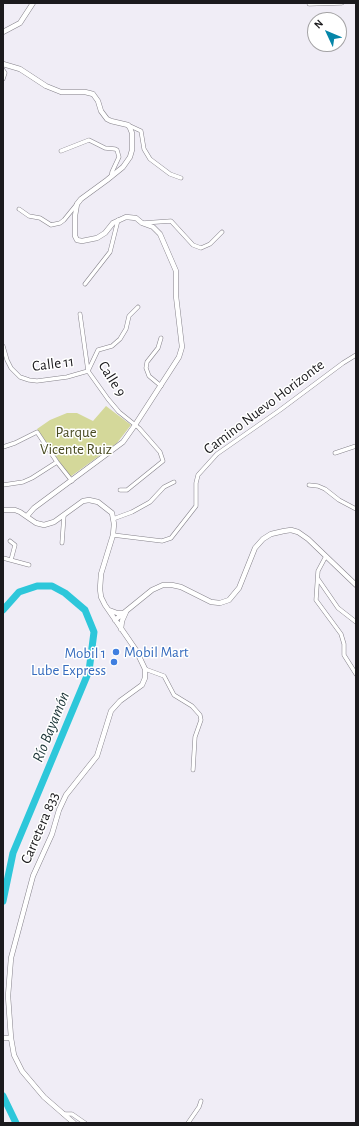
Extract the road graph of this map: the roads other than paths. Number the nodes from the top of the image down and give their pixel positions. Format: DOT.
graph roads {
  1 [pos="33,3"];
  2 [pos="342,3"];
  3 [pos="309,4"];
  4 [pos="4,30"];
  5 [pos="3,64"];
  6 [pos="3,70"];
  7 [pos="3,79"];
  8 [pos="128,124"];
  9 [pos="61,151"];
  10 [pos="111,177"];
  11 [pos="181,178"];
  12 [pos="77,204"];
  13 [pos="19,209"];
  14 [pos="118,219"];
  15 [pos="142,223"];
  16 [pos="222,232"];
  17 [pos="85,284"];
  18 [pos="138,307"];
  19 [pos="80,314"];
  20 [pos="160,338"];
  21 [pos="3,346"];
  22 [pos="356,355"];
  23 [pos="88,371"];
  24 [pos="161,386"];
  25 [pos="135,425"];
  26 [pos="356,446"];
  27 [pos="3,447"];
  28 [pos="335,453"];
  29 [pos="57,462"];
  30 [pos="72,480"];
  31 [pos="174,482"];
  32 [pos="3,485"];
  33 [pos="309,485"];
  34 [pos="120,490"];
  35 [pos="356,509"];
  36 [pos="3,510"];
  37 [pos="64,515"];
  38 [pos="27,516"];
  39 [pos="113,519"];
  40 [pos="114,535"];
  41 [pos="10,541"];
  42 [pos="62,543"];
  43 [pos="326,556"];
  44 [pos="3,558"];
  45 [pos="11,560"];
  46 [pos="29,565"];
  47 [pos="318,578"];
  48 [pos="356,585"];
  49 [pos="108,610"];
  50 [pos="126,612"];
  51 [pos="115,620"];
  52 [pos="356,622"];
  53 [pos="121,629"];
  54 [pos="145,669"];
  55 [pos="356,674"];
  56 [pos="193,770"];
  57 [pos="3,1038"];
  58 [pos="11,1038"];
  59 [pos="201,1101"];
  60 [pos="63,1114"];
  61 [pos="74,1123"];
  62 [pos="85,1123"];
  63 [pos="188,1123"];
  1 -- 4 [label="street"];
  2 -- 3 [label="street"];
  5 -- 8 [label="street"];
  6 -- 7 [label="street"];
  8 -- 10 [label="street"];
  8 -- 11 [label="street"];
  9 -- 10 [label="street"];
  10 -- 12 [label="street"];
  12 -- 13 [label="street"];
  12 -- 14 [label="street"];
  14 -- 15 [label="street"];
  14 -- 17 [label="street"];
  15 -- 16 [label="street"];
  15 -- 24 [label="street"];
  18 -- 23 [label="street, Calle 11"];
  19 -- 23 [label="street, Calle 9"];
  20 -- 24 [label="street"];
  21 -- 23 [label="street, Calle 11"];
  22 -- 40 [label="street, Camino Nuevo Horizonte"];
  23 -- 25 [label="street, Calle 9"];
  24 -- 25 [label="street"];
  25 -- 30 [label="street"];
  25 -- 34 [label="street, Calle 9"];
  26 -- 28 [label="street"];
  27 -- 29 [label="street"];
  29 -- 30 [label="street"];
  29 -- 32 [label="street"];
  30 -- 38 [label="street"];
  31 -- 39 [label="street"];
  33 -- 35 [label="street"];
  36 -- 38 [label="street"];
  37 -- 38 [label="street"];
  37 -- 39 [label="street"];
  37 -- 42 [label="street"];
  39 -- 40 [label="street"];
  40 -- 49 [label="street"];
  41 -- 45 [label="street"];
  43 -- 47 [label="street"];
  43 -- 48 [label="street"];
  43 -- 50 [label="street"];
  44 -- 45 [label="street"];
  45 -- 46 [label="street"];
  47 -- 52 [label="street"];
  47 -- 55 [label="street"];
  49 -- 50 [label="street"];
  49 -- 51 [label="street"];
  50 -- 51 [label="street"];
  50 -- 53 [label="street"];
  51 -- 53 [label="street"];
  53 -- 54 [label="street"];
  54 -- 56 [label="street"];
  54 -- 58 [label="street, Carretera 833"];
  57 -- 58 [label="street"];
  58 -- 60 [label="street, Carretera 833"];
  59 -- 63 [label="street"];
  60 -- 61 [label="street, Carretera 833"];
  60 -- 62 [label="street"];
}
